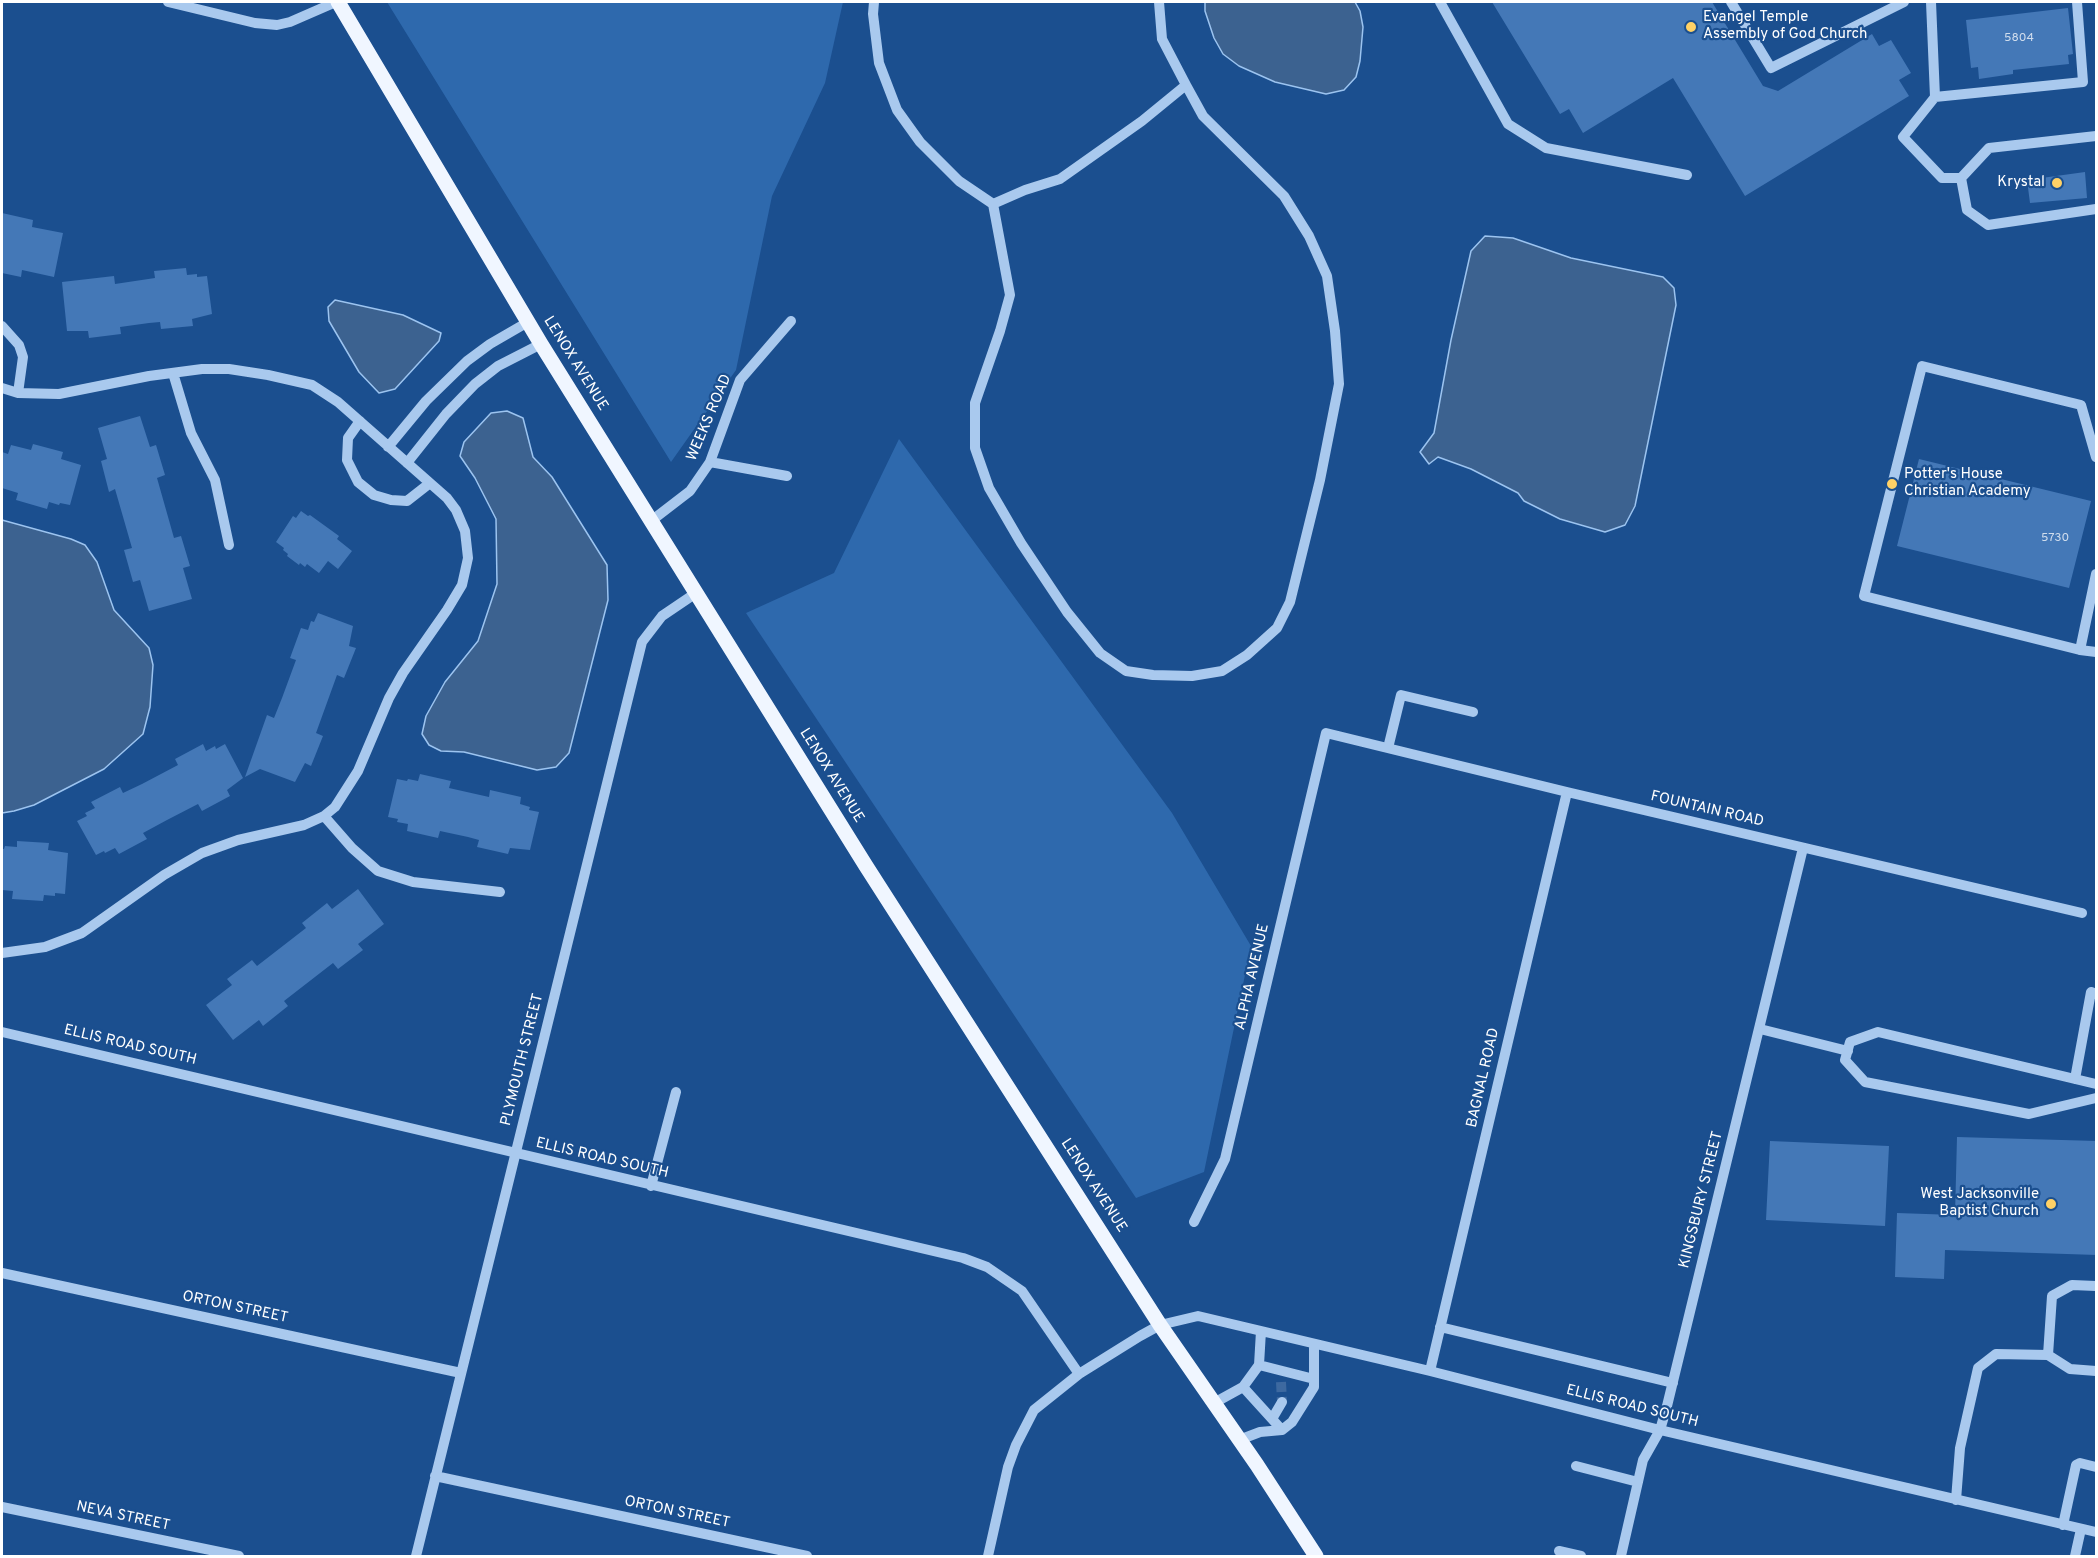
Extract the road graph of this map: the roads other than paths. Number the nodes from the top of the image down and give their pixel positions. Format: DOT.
graph roads {
  1 [pos="168,2"];
  2 [pos="337,2"];
  3 [pos="874,2"];
  4 [pos="1159,2"];
  5 [pos="1440,2"];
  6 [pos="1731,2"];
  7 [pos="1904,2"];
  8 [pos="1931,2"];
  9 [pos="2077,2"];
  10 [pos="1186,85"];
  11 [pos="1935,97"];
  12 [pos="2097,136"];
  13 [pos="1687,175"];
  14 [pos="1961,178"];
  15 [pos="993,204"];
  16 [pos="2097,209"];
  17 [pos="791,321"];
  18 [pos="528,322"];
  19 [pos="2,326"];
  20 [pos="540,344"];
  21 [pos="173,373"];
  22 [pos="2,388"];
  23 [pos="18,393"];
  24 [pos="360,421"];
  25 [pos="388,447"];
  26 [pos="2097,457"];
  27 [pos="710,462"];
  28 [pos="407,463"];
  29 [pos="787,476"];
  30 [pos="430,483"];
  31 [pos="651,521"];
  32 [pos="229,545"];
  33 [pos="2097,574"];
  34 [pos="696,592"];
  35 [pos="2080,650"];
  36 [pos="2097,652"];
  37 [pos="1473,712"];
  38 [pos="1326,733"];
  39 [pos="1388,748"];
  40 [pos="1567,792"];
  41 [pos="324,816"];
  42 [pos="1803,848"];
  43 [pos="500,892"];
  44 [pos="2082,913"];
  45 [pos="2,953"];
  46 [pos="2097,994"];
  47 [pos="1760,1029"];
  48 [pos="2,1032"];
  49 [pos="1848,1051"];
  50 [pos="2075,1078"];
  51 [pos="2097,1084"];
  52 [pos="676,1092"];
  53 [pos="2097,1098"];
  54 [pos="515,1154"];
  55 [pos="651,1186"];
  56 [pos="1194,1222"];
  57 [pos="2,1273"];
  58 [pos="2097,1286"];
  59 [pos="1160,1325"];
  60 [pos="1440,1327"];
  61 [pos="1261,1331"];
  62 [pos="1314,1344"];
  63 [pos="2048,1355"];
  64 [pos="1259,1365"];
  65 [pos="1430,1371"];
  66 [pos="2097,1371"];
  67 [pos="461,1373"];
  68 [pos="1079,1374"];
  69 [pos="1314,1379"];
  70 [pos="1673,1383"];
  71 [pos="1243,1387"];
  72 [pos="1282,1402"];
  73 [pos="1214,1403"];
  74 [pos="1272,1419"];
  75 [pos="1282,1430"];
  76 [pos="1660,1430"];
  77 [pos="1239,1440"];
  78 [pos="1576,1466"];
  79 [pos="2097,1467"];
  80 [pos="435,1476"];
  81 [pos="1638,1482"];
  82 [pos="1956,1500"];
  83 [pos="2,1507"];
  84 [pos="2063,1525"];
  85 [pos="2081,1529"];
  86 [pos="2097,1532"];
  87 [pos="1559,1551"];
  88 [pos="239,1557"];
  89 [pos="416,1557"];
  90 [pos="807,1557"];
  91 [pos="988,1557"];
  92 [pos="1316,1557"];
  93 [pos="1581,1557"];
  94 [pos="1621,1557"];
  95 [pos="2074,1557"];
  1 -- 2 [label="street"];
  2 -- 18 [label="main road, LENOX AVENUE"];
  3 -- 15 [label="street"];
  4 -- 10 [label="street"];
  5 -- 13 [label="street"];
  6 -- 7 [label="street"];
  8 -- 11 [label="street"];
  9 -- 11 [label="street"];
  10 -- 15 [label="street"];
  10 -- 15 [label="street"];
  11 -- 14 [label="street"];
  12 -- 14 [label="street"];
  14 -- 16 [label="street"];
  17 -- 27 [label="street, WEEKS ROAD"];
  18 -- 20 [label="main road, LENOX AVENUE"];
  18 -- 25 [label="street"];
  19 -- 23 [label="street"];
  20 -- 28 [label="street"];
  20 -- 31 [label="main road, LENOX AVENUE"];
  21 -- 23 [label="street"];
  21 -- 24 [label="street"];
  21 -- 32 [label="street"];
  22 -- 23 [label="street"];
  24 -- 25 [label="street"];
  24 -- 30 [label="street"];
  25 -- 28 [label="street"];
  26 -- 35 [label="street"];
  27 -- 29 [label="street"];
  27 -- 31 [label="street, WEEKS ROAD"];
  28 -- 30 [label="street"];
  30 -- 41 [label="street"];
  31 -- 34 [label="main road, LENOX AVENUE"];
  33 -- 35 [label="street"];
  34 -- 54 [label="street, PLYMOUTH STREET"];
  34 -- 59 [label="main road, LENOX AVENUE"];
  35 -- 36 [label="street"];
  37 -- 39 [label="street"];
  38 -- 39 [label="street, FOUNTAIN ROAD"];
  38 -- 56 [label="street, ALPHA AVENUE"];
  39 -- 40 [label="street, FOUNTAIN ROAD"];
  40 -- 42 [label="street, FOUNTAIN ROAD"];
  40 -- 60 [label="street, BAGNAL ROAD"];
  41 -- 43 [label="street"];
  41 -- 45 [label="street"];
  42 -- 44 [label="street, FOUNTAIN ROAD"];
  42 -- 47 [label="street, KINGSBURY STREET"];
  46 -- 50 [label="street"];
  47 -- 49 [label="street"];
  47 -- 70 [label="street, KINGSBURY STREET"];
  48 -- 54 [label="street, ELLIS ROAD SOUTH"];
  49 -- 50 [label="street"];
  49 -- 53 [label="street"];
  50 -- 51 [label="street"];
  52 -- 55 [label="street"];
  54 -- 55 [label="street, ELLIS ROAD SOUTH"];
  54 -- 67 [label="street, PLYMOUTH STREET"];
  55 -- 68 [label="street, ELLIS ROAD SOUTH"];
  57 -- 67 [label="street, ORTON STREET"];
  58 -- 63 [label="street"];
  59 -- 61 [label="street, ELLIS ROAD SOUTH"];
  59 -- 68 [label="street"];
  59 -- 73 [label="main road, LENOX AVENUE"];
  60 -- 65 [label="street, BAGNAL ROAD"];
  60 -- 70 [label="street"];
  61 -- 62 [label="street, ELLIS ROAD SOUTH"];
  61 -- 64 [label="street"];
  62 -- 65 [label="street, ELLIS ROAD SOUTH"];
  62 -- 69 [label="street"];
  63 -- 66 [label="street"];
  63 -- 82 [label="street"];
  64 -- 69 [label="street"];
  64 -- 71 [label="street"];
  65 -- 76 [label="street, ELLIS ROAD SOUTH"];
  67 -- 80 [label="street, PLYMOUTH STREET"];
  68 -- 91 [label="street"];
  69 -- 75 [label="street"];
  70 -- 76 [label="street, KINGSBURY STREET"];
  71 -- 73 [label="street"];
  71 -- 74 [label="street"];
  72 -- 74 [label="street"];
  73 -- 77 [label="main road, LENOX AVENUE"];
  74 -- 75 [label="street"];
  75 -- 77 [label="street"];
  76 -- 81 [label="street, KINGSBURY STREET"];
  76 -- 82 [label="street, ELLIS ROAD SOUTH"];
  77 -- 92 [label="main road, LENOX AVENUE"];
  78 -- 81 [label="street"];
  79 -- 84 [label="street"];
  80 -- 89 [label="street, PLYMOUTH STREET"];
  80 -- 90 [label="street, ORTON STREET"];
  81 -- 94 [label="street, KINGSBURY STREET"];
  82 -- 84 [label="street, ELLIS ROAD SOUTH"];
  83 -- 88 [label="street, NEVA STREET"];
  84 -- 85 [label="street, ELLIS ROAD SOUTH"];
  85 -- 86 [label="street, ELLIS ROAD SOUTH"];
  85 -- 95 [label="street"];
  87 -- 93 [label="street"];
}
